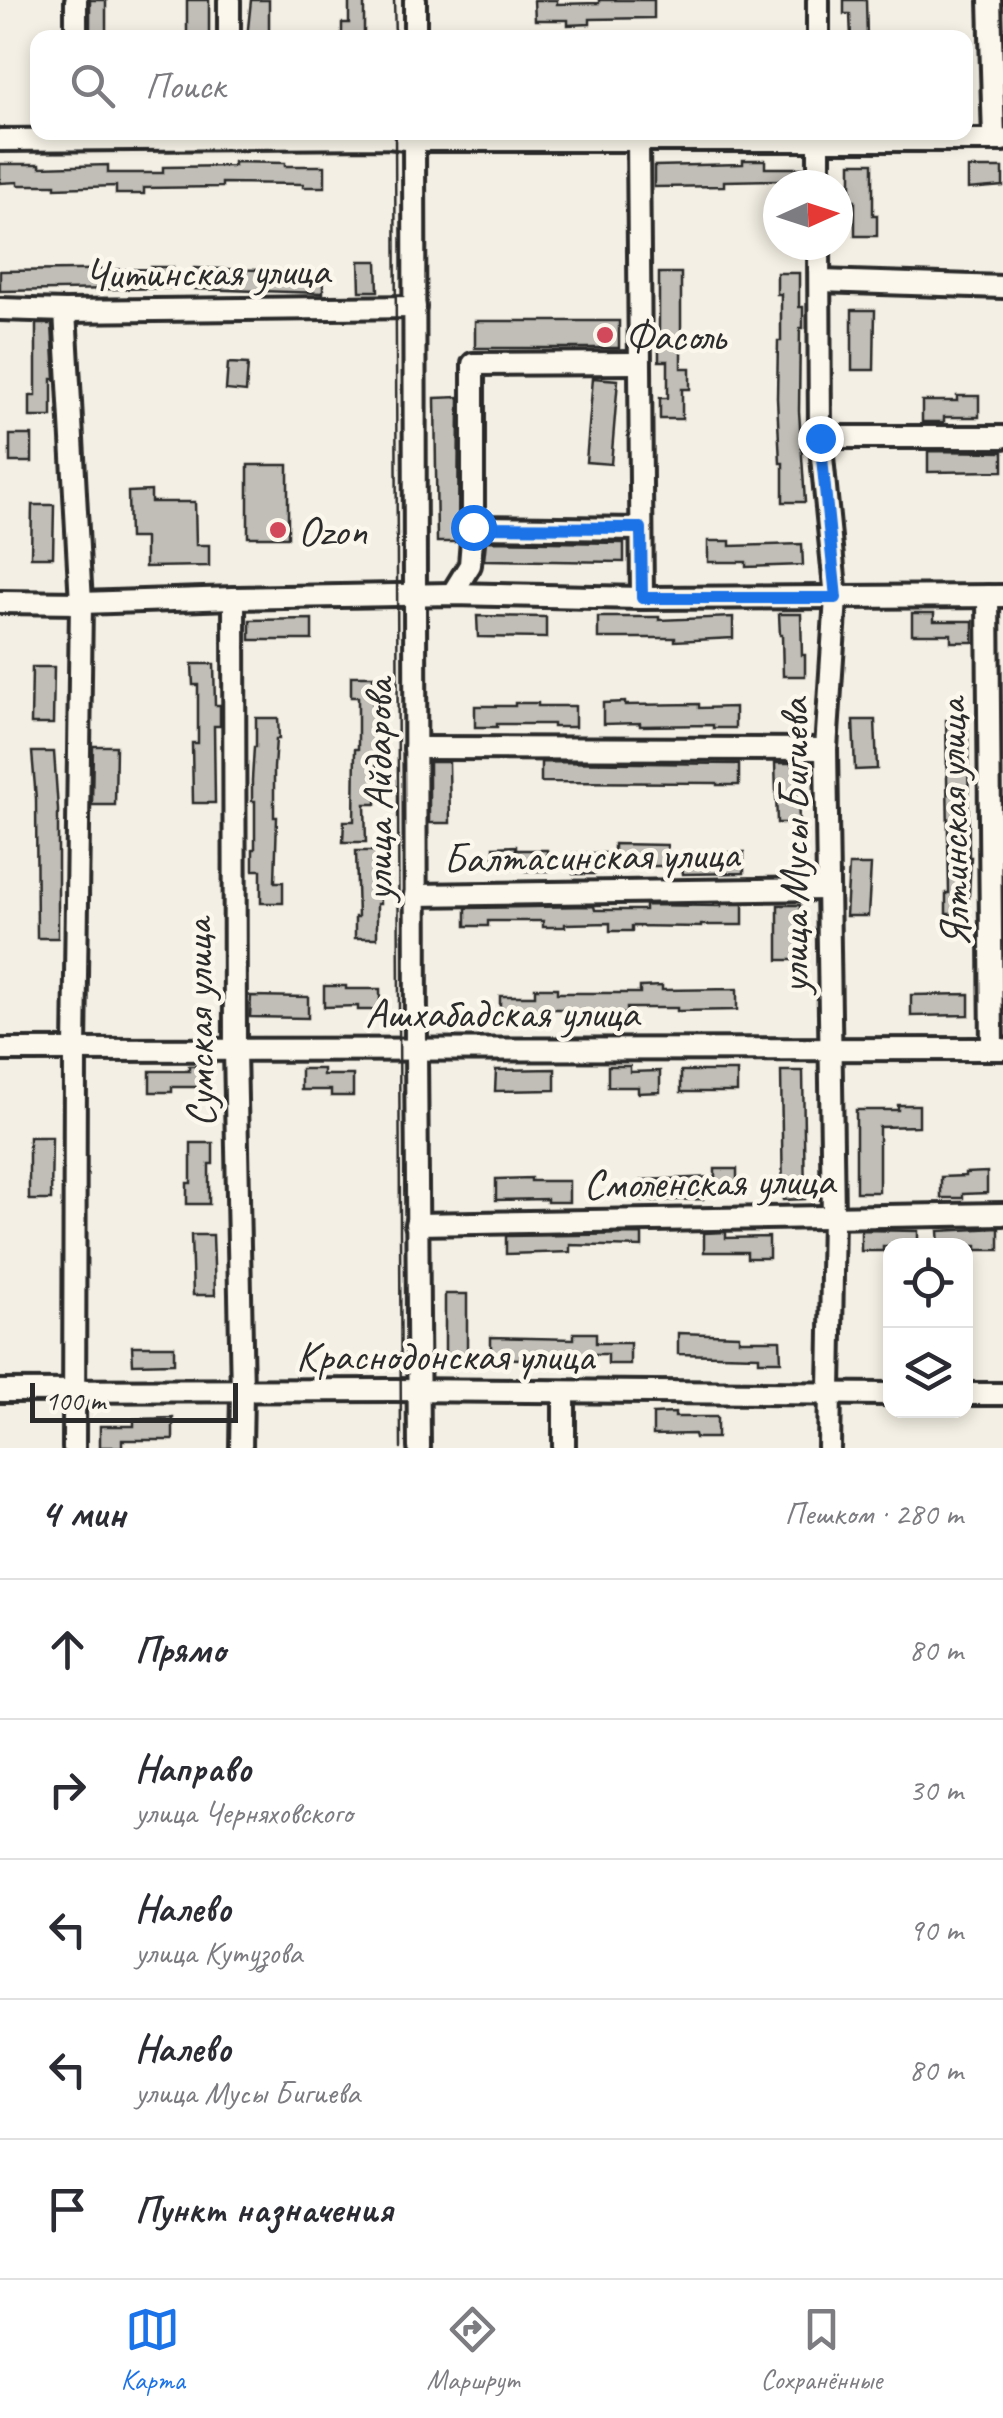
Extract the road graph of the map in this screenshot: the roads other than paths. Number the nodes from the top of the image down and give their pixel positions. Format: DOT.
graph roads {
  1 [pos="76,0"];
  2 [pos="228,0"];
  3 [pos="415,0"];
  4 [pos="818,0"];
  5 [pos="990,0"];
  6 [pos="76,30"];
  7 [pos="230,30"];
  8 [pos="415,30"];
  9 [pos="818,30"];
  10 [pos="30,138"];
  11 [pos="973,139"];
  12 [pos="0,140"];
  13 [pos="414,140"];
  14 [pos="638,140"];
  15 [pos="819,140"];
  16 [pos="999,140"];
  17 [pos="819,170"];
  18 [pos="820,260"];
  19 [pos="820,282"];
  20 [pos="1003,287"];
  21 [pos="415,307"];
  22 [pos="0,309"];
  23 [pos="65,311"];
  24 [pos="638,363"];
  25 [pos="1003,436"];
  26 [pos="820,438"];
  27 [pos="473,527"];
  28 [pos="641,528"];
  29 [pos="452,594"];
  30 [pos="414,596"];
  31 [pos="995,596"];
  32 [pos="234,598"];
  33 [pos="642,598"];
  34 [pos="836,598"];
  35 [pos="0,602"];
  36 [pos="81,603"];
  37 [pos="416,748"];
  38 [pos="826,749"];
  39 [pos="828,889"];
  40 [pos="415,895"];
  41 [pos="0,1050"];
  42 [pos="75,1050"];
  43 [pos="234,1050"];
  44 [pos="416,1050"];
  45 [pos="830,1050"];
  46 [pos="997,1050"];
  47 [pos="1003,1214"];
  48 [pos="833,1216"];
  49 [pos="416,1224"];
  50 [pos="0,1391"];
  51 [pos="73,1391"];
  52 [pos="418,1391"];
  53 [pos="242,1392"];
  54 [pos="564,1392"];
  55 [pos="829,1394"];
  56 [pos="883,1394"];
  57 [pos="973,1394"];
  58 [pos="1003,1394"];
  59 [pos="74,1448"];
  60 [pos="241,1448"];
  61 [pos="419,1448"];
  62 [pos="564,1448"];
  63 [pos="828,1448"];
  1 -- 6 [label="street"];
  2 -- 7 [label="street"];
  3 -- 8 [label="street"];
  4 -- 9 [label="street"];
  5 -- 16 [label="street"];
  10 -- 12 [label="street"];
  11 -- 16 [label="street"];
  13 -- 21 [label="street, улица Айдарова"];
  14 -- 24 [label="street"];
  15 -- 17 [label="street"];
  18 -- 19 [label="street, улица Мусы Бигиева"];
  19 -- 20 [label="street"];
  19 -- 26 [label="street, улица Мусы Бигиева"];
  21 -- 23 [label="street, Читинская улица"];
  21 -- 30 [label="street, улица Айдарова"];
  22 -- 23 [label="street, Читинская улица"];
  23 -- 36 [label="street"];
  24 -- 27 [label="street"];
  24 -- 28 [label="street"];
  25 -- 26 [label="street"];
  26 -- 34 [label="street, улица Мусы Бигиева"];
  27 -- 28 [label="street"];
  27 -- 29 [label="street"];
  28 -- 33 [label="street"];
  29 -- 30 [label="street"];
  29 -- 33 [label="street"];
  30 -- 32 [label="street"];
  30 -- 37 [label="street, улица Айдарова"];
  31 -- 34 [label="street"];
  31 -- 46 [label="street, Ялтинская улица"];
  32 -- 36 [label="street"];
  32 -- 43 [label="street, Сумская улица"];
  33 -- 34 [label="street"];
  34 -- 38 [label="street, улица Мусы Бигиева"];
  35 -- 36 [label="street"];
  36 -- 42 [label="street"];
  37 -- 38 [label="street"];
  37 -- 40 [label="street, улица Айдарова"];
  38 -- 39 [label="street, улица Мусы Бигиева"];
  39 -- 40 [label="street, Балтасинская улица"];
  39 -- 45 [label="street, улица Мусы Бигиева"];
  40 -- 44 [label="street, улица Айдарова"];
  41 -- 42 [label="street, Ашхабадская улица"];
  42 -- 43 [label="street, Ашхабадская улица"];
  42 -- 51 [label="street"];
  43 -- 44 [label="street, Ашхабадская улица"];
  43 -- 53 [label="street, Сумская улица"];
  44 -- 45 [label="street, Ашхабадская улица"];
  44 -- 49 [label="street, улица Айдарова"];
  45 -- 46 [label="street, Ашхабадская улица"];
  45 -- 48 [label="street, улица Мусы Бигиева"];
  47 -- 48 [label="street, Смоленская улица"];
  48 -- 49 [label="street, Смоленская улица"];
  48 -- 55 [label="street, улица Мусы Бигиева"];
  49 -- 52 [label="street, улица Айдарова"];
  50 -- 51 [label="street, Краснодонская улица"];
  51 -- 53 [label="street, Краснодонская улица"];
  51 -- 59 [label="street"];
  52 -- 53 [label="street, Краснодонская улица"];
  52 -- 54 [label="street, Краснодонская улица"];
  52 -- 61 [label="street, улица Айдарова"];
  53 -- 60 [label="street, Сумская улица"];
  54 -- 55 [label="street, Краснодонская улица"];
  54 -- 62 [label="street"];
  55 -- 56 [label="street, Краснодонская улица"];
  55 -- 63 [label="street, улица Мусы Бигиева"];
  57 -- 58 [label="street"];
}
